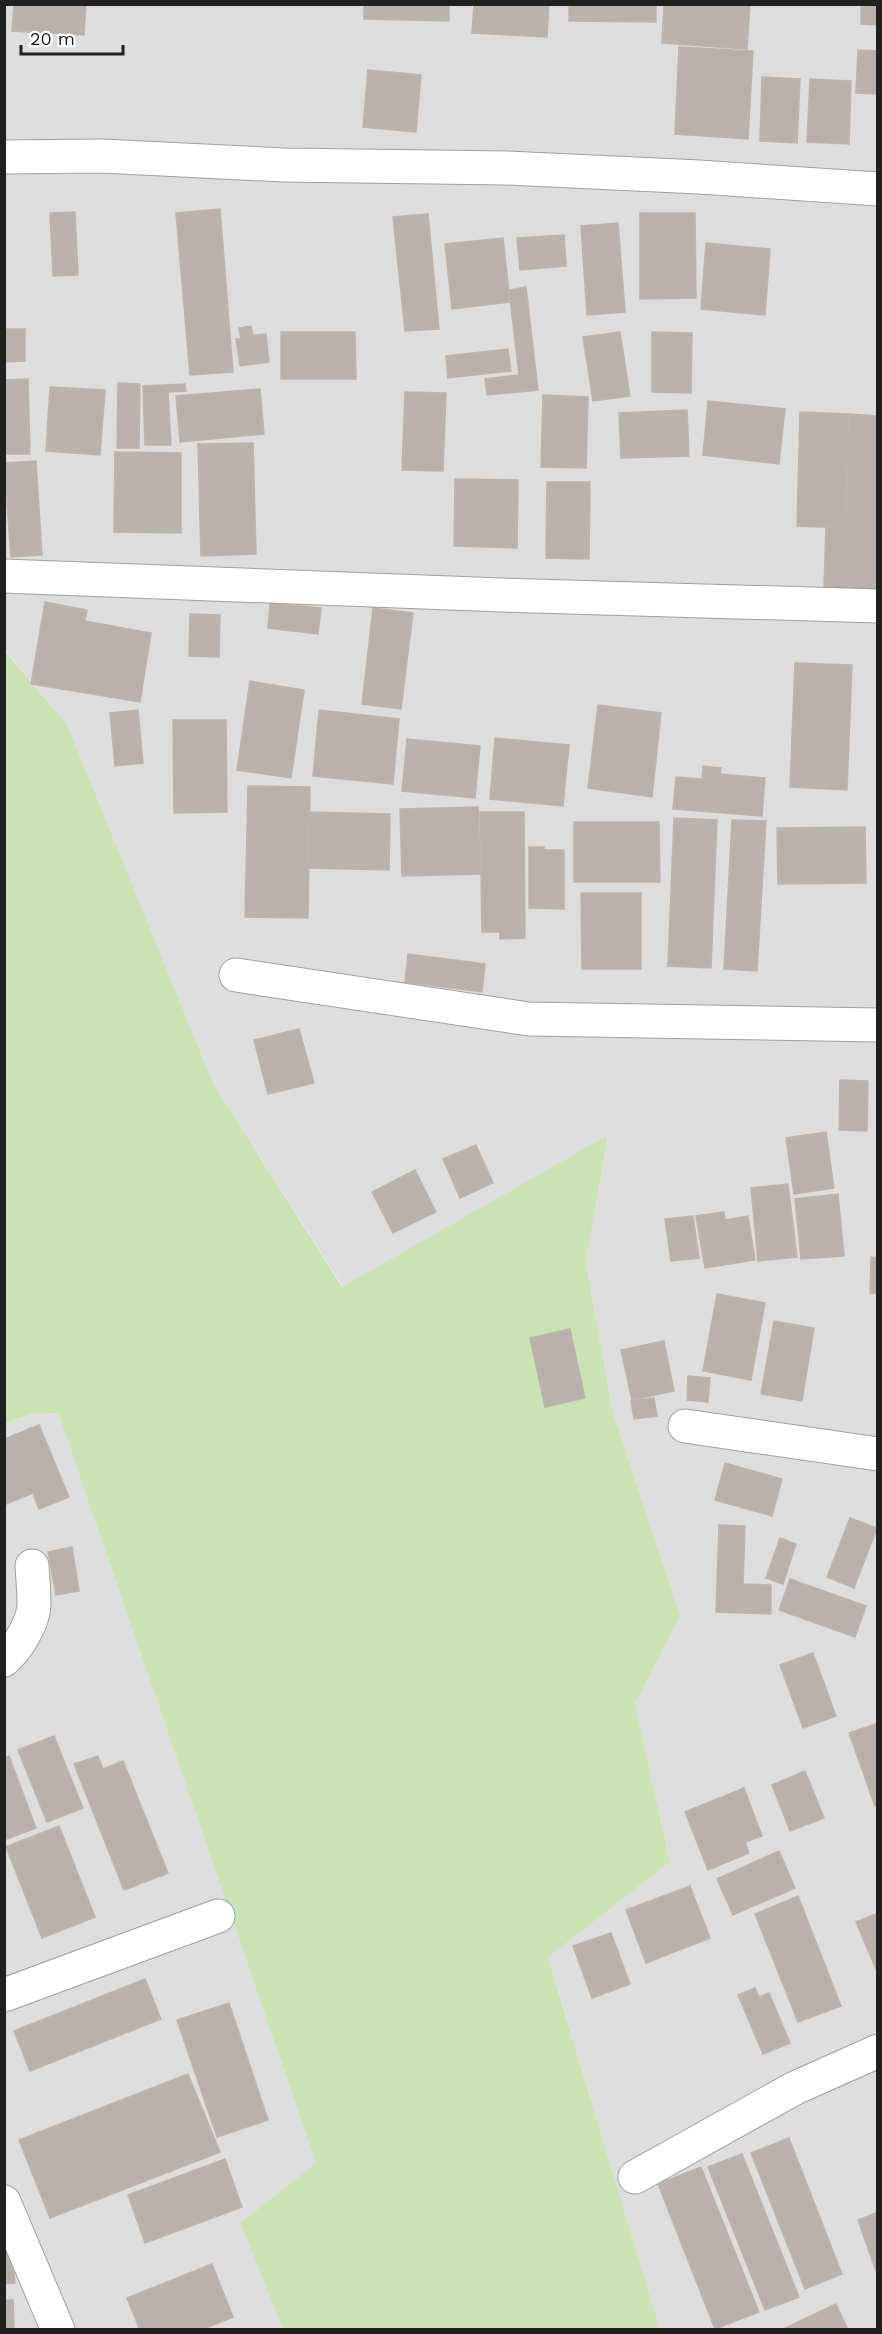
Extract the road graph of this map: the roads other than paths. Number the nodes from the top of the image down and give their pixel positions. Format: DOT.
graph roads {
  1 [pos="4,157"];
  2 [pos="878,189"];
  3 [pos="4,576"];
  4 [pos="878,606"];
  5 [pos="237,975"];
  6 [pos="878,1025"];
  7 [pos="685,1426"];
  8 [pos="878,1454"];
  9 [pos="32,1566"];
  10 [pos="4,1660"];
  11 [pos="218,1916"];
  12 [pos="4,1995"];
  13 [pos="878,2051"];
  14 [pos="635,2177"];
  15 [pos="4,2202"];
  16 [pos="58,2330"];
  1 -- 2 [label="street"];
  3 -- 4 [label="street"];
  5 -- 6 [label="street"];
  7 -- 8 [label="street"];
  9 -- 10 [label="street"];
  11 -- 12 [label="street"];
  13 -- 14 [label="street"];
  15 -- 16 [label="street"];
}
